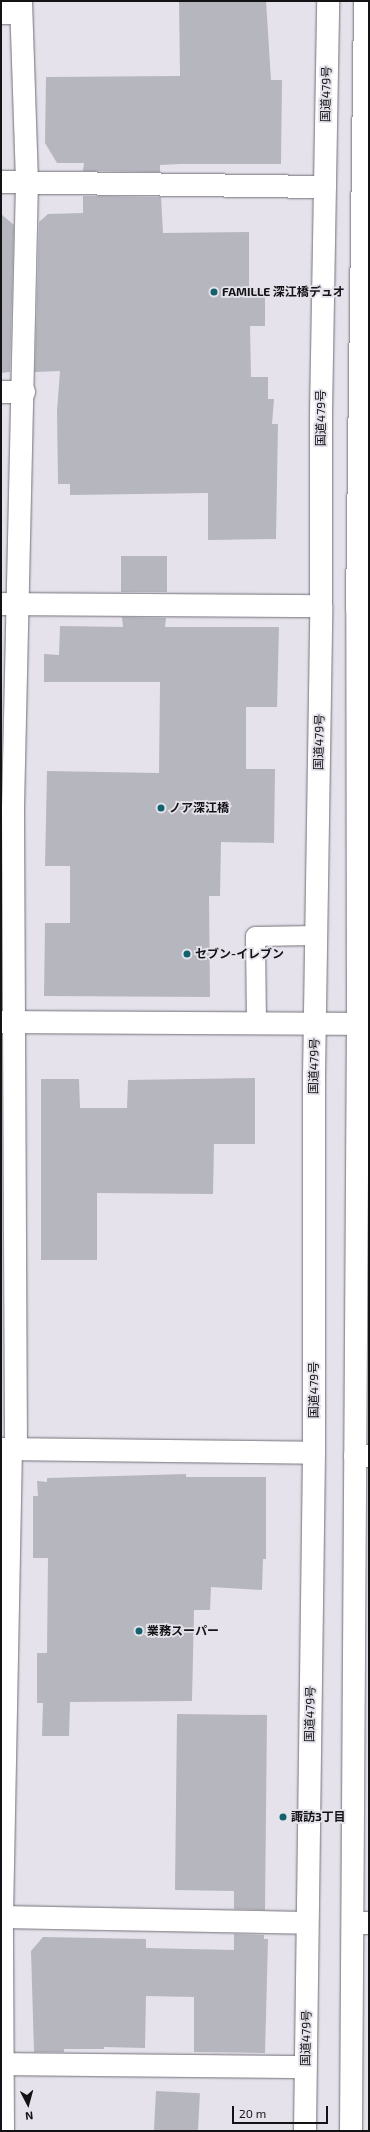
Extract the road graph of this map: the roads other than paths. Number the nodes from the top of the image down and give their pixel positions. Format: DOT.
graph roads {
  1 [pos="328,1"];
  2 [pos="365,1"];
  3 [pos="15,9"];
  4 [pos="1,182"];
  5 [pos="27,182"];
  6 [pos="325,187"];
  7 [pos="365,187"];
  8 [pos="1,392"];
  9 [pos="24,392"];
  10 [pos="364,427"];
  11 [pos="10,604"];
  12 [pos="321,606"];
  13 [pos="363,608"];
  14 [pos="7,808"];
  15 [pos="316,935"];
  16 [pos="8,1022"];
  17 [pos="256,1022"];
  18 [pos="314,1023"];
  19 [pos="363,1024"];
  20 [pos="8,1238"];
  21 [pos="9,1449"];
  22 [pos="314,1453"];
  23 [pos="362,1456"];
  24 [pos="1,1917"];
  25 [pos="307,1923"];
  26 [pos="361,1923"];
  27 [pos="2,2064"];
  28 [pos="305,2067"];
  29 [pos="3,2131"];
  30 [pos="305,2131"];
  31 [pos="351,2131"];
  1 -- 6 [label="main road, 国道479号"];
  2 -- 7 [label="main road"];
  3 -- 5 [label="main road"];
  4 -- 5 [label="main road"];
  5 -- 6 [label="main road"];
  5 -- 9 [label="main road"];
  6 -- 12 [label="main road, 国道479号"];
  7 -- 10 [label="main road"];
  8 -- 9 [label="main road"];
  9 -- 11 [label="main road"];
  10 -- 13 [label="main road"];
  11 -- 12 [label="main road"];
  11 -- 14 [label="main road"];
  12 -- 15 [label="main road, 国道479号"];
  13 -- 19 [label="main road"];
  14 -- 16 [label="main road"];
  15 -- 17 [label="lane"];
  15 -- 18 [label="main road, 国道479号"];
  16 -- 17 [label="main road"];
  16 -- 20 [label="main road"];
  17 -- 18 [label="main road"];
  18 -- 19 [label="main road"];
  18 -- 22 [label="main road, 国道479号"];
  19 -- 23 [label="main road"];
  20 -- 21 [label="main road"];
  21 -- 22 [label="main road"];
  21 -- 24 [label="main road"];
  22 -- 25 [label="main road, 国道479号"];
  23 -- 26 [label="main road"];
  24 -- 25 [label="main road"];
  24 -- 27 [label="main road"];
  25 -- 28 [label="main road, 国道479号"];
  26 -- 31 [label="main road"];
  27 -- 28 [label="main road"];
  27 -- 29 [label="main road"];
  28 -- 30 [label="main road, 国道479号"];
}
